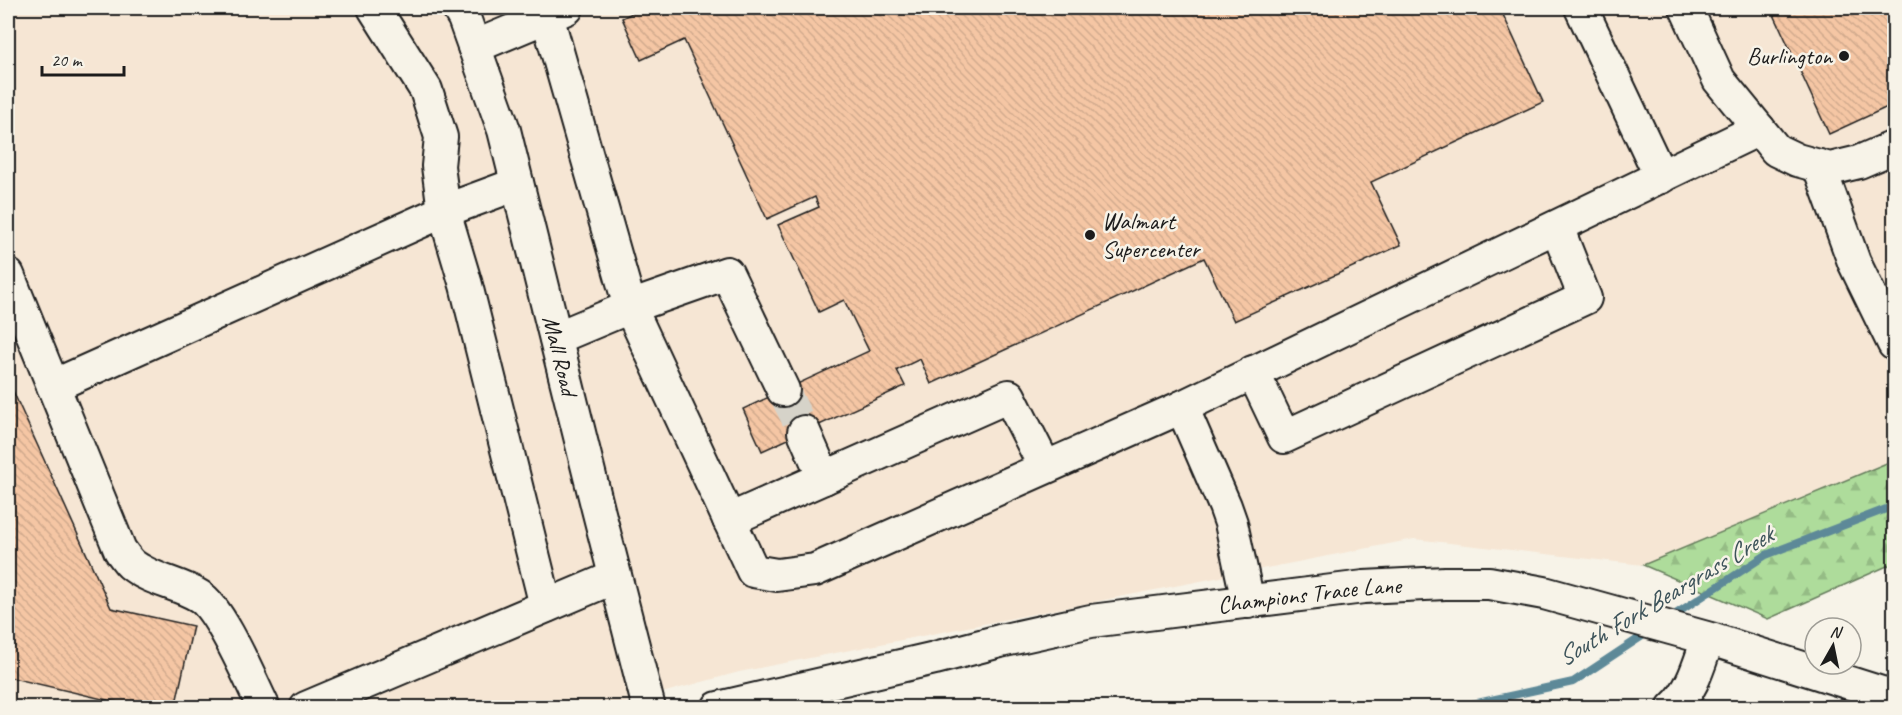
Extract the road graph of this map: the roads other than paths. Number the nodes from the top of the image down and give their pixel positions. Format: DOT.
graph roads {
  1 [pos="374,8"];
  2 [pos="458,8"];
  3 [pos="1581,8"];
  4 [pos="1686,8"];
  5 [pos="557,12"];
  6 [pos="474,47"];
  7 [pos="1759,129"];
  8 [pos="1894,147"];
  9 [pos="1819,166"];
  10 [pos="1660,177"];
  11 [pos="518,184"];
  12 [pos="444,211"];
  13 [pos="1557,226"];
  14 [pos="8,275"];
  15 [pos="630,307"];
  16 [pos="556,338"];
  17 [pos="1894,344"];
  18 [pos="1253,372"];
  19 [pos="53,386"];
  20 [pos="783,390"];
  21 [pos="1182,407"];
  22 [pos="804,432"];
  23 [pos="1045,467"];
  24 [pos="824,478"];
  25 [pos="729,520"];
  26 [pos="615,577"];
  27 [pos="1248,602"];
  28 [pos="546,606"];
  29 [pos="1708,639"];
  30 [pos="1894,697"];
  31 [pos="264,708"];
  32 [pos="306,708"];
  33 [pos="649,708"];
  34 [pos="718,708"];
  35 [pos="1673,708"];
  1 -- 12 [label="street"];
  2 -- 6 [label="street, Mall Road"];
  3 -- 10 [label="street"];
  4 -- 7 [label="street"];
  5 -- 6 [label="street"];
  5 -- 15 [label="street"];
  6 -- 11 [label="street, Mall Road"];
  7 -- 9 [label="street"];
  7 -- 10 [label="street"];
  8 -- 9 [label="street"];
  9 -- 17 [label="street"];
  10 -- 13 [label="street"];
  11 -- 12 [label="street"];
  11 -- 16 [label="street, Mall Road"];
  12 -- 19 [label="street"];
  12 -- 28 [label="street"];
  13 -- 18 [label="street"];
  13 -- 18 [label="street"];
  14 -- 19 [label="street"];
  15 -- 16 [label="street"];
  15 -- 20 [label="street"];
  15 -- 25 [label="street"];
  16 -- 26 [label="street, Mall Road"];
  18 -- 21 [label="street"];
  19 -- 31 [label="street"];
  21 -- 23 [label="street"];
  21 -- 27 [label="street"];
  22 -- 24 [label="street"];
  23 -- 24 [label="street"];
  23 -- 25 [label="street"];
  24 -- 25 [label="street"];
  26 -- 28 [label="street"];
  26 -- 33 [label="street, Mall Road"];
  27 -- 29 [label="street, Champions Trace Lane"];
  27 -- 34 [label="street, Champions Trace Lane"];
  28 -- 32 [label="street"];
  29 -- 30 [label="street, Champions Trace Lane"];
  29 -- 35 [label="street"];
}
